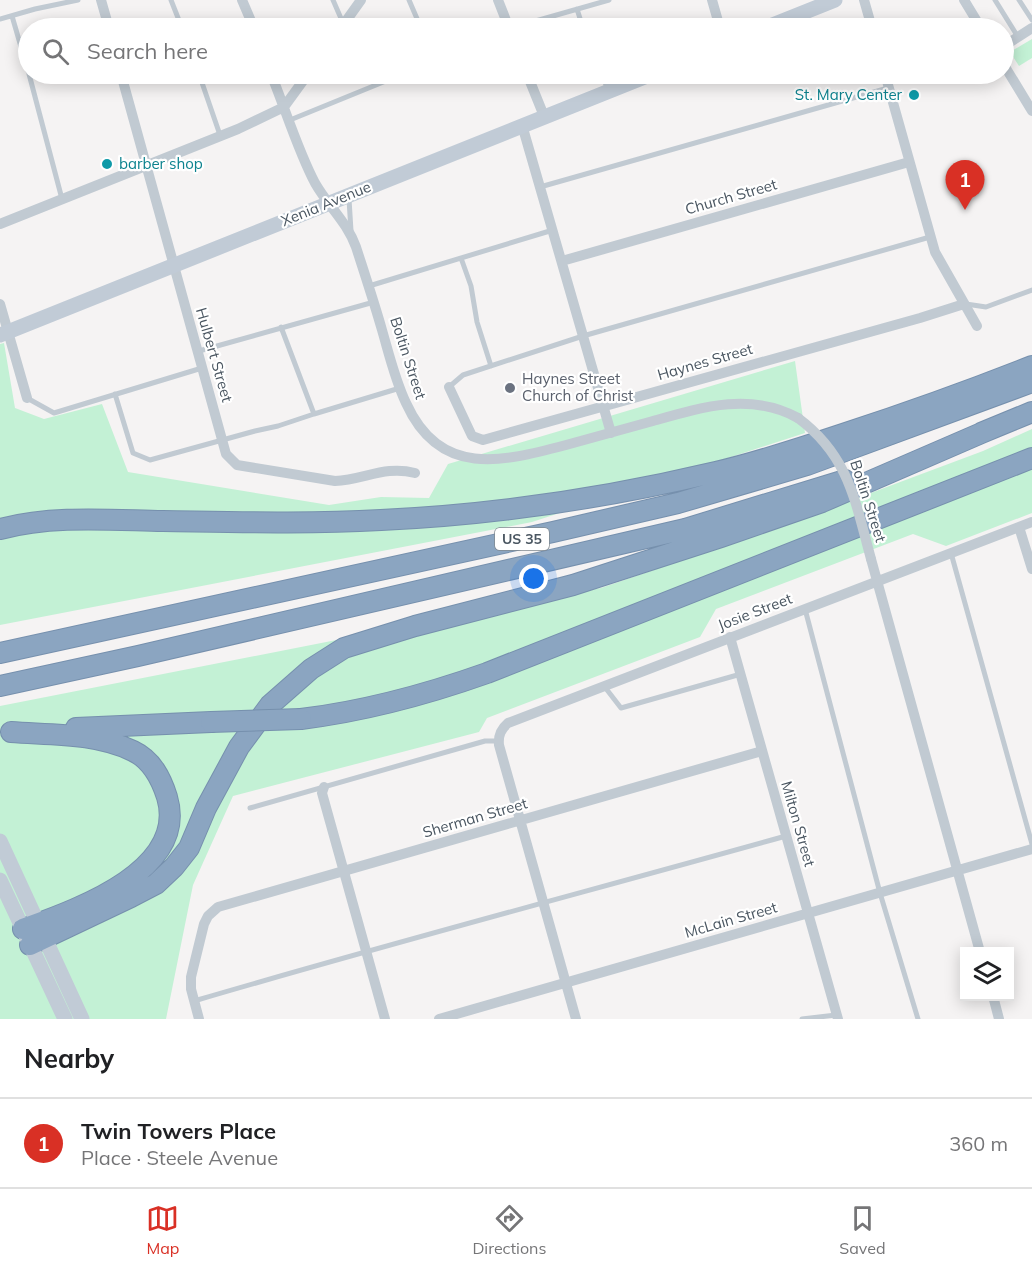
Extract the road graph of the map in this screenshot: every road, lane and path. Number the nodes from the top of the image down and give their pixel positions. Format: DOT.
graph roads {
  1 [pos="78,0"];
  2 [pos="101,0"];
  3 [pos="171,0"];
  4 [pos="242,0"];
  5 [pos="333,0"];
  6 [pos="361,0"];
  7 [pos="409,0"];
  8 [pos="498,0"];
  9 [pos="584,0"];
  10 [pos="609,0"];
  11 [pos="712,0"];
  12 [pos="835,0"];
  13 [pos="864,0"];
  14 [pos="964,0"];
  15 [pos="995,0"];
  16 [pos="1019,0"];
  17 [pos="587,6"];
  18 [pos="577,9"];
  19 [pos="12,16"];
  20 [pos="106,18"];
  21 [pos="178,18"];
  22 [pos="250,18"];
  23 [pos="339,18"];
  24 [pos="348,18"];
  25 [pos="416,18"];
  26 [pos="506,18"];
  27 [pos="545,18"];
  28 [pos="580,18"];
  29 [pos="717,18"];
  30 [pos="790,18"];
  31 [pos="869,18"];
  32 [pos="975,18"];
  33 [pos="1006,18"];
  34 [pos="0,19"];
  35 [pos="1032,20"];
  36 [pos="1032,28"];
  37 [pos="1014,31"];
  38 [pos="18,36"];
  39 [pos="1018,37"];
  40 [pos="1014,40"];
  41 [pos="1014,81"];
  42 [pos="32,84"];
  43 [pos="124,84"];
  44 [pos="202,84"];
  45 [pos="275,84"];
  46 [pos="300,84"];
  47 [pos="378,84"];
  48 [pos="531,84"];
  49 [pos="606,84"];
  50 [pos="627,84"];
  51 [pos="887,84"];
  52 [pos="888,88"];
  53 [pos="609,91"];
  54 [pos="284,106"];
  55 [pos="1032,111"];
  56 [pos="544,116"];
  57 [pos="290,120"];
  58 [pos="522,125"];
  59 [pos="220,135"];
  60 [pos="909,162"];
  61 [pos="147,165"];
  62 [pos="540,187"];
  63 [pos="349,195"];
  64 [pos="62,199"];
  65 [pos="327,203"];
  66 [pos="0,224"];
  67 [pos="553,230"];
  68 [pos="351,233"];
  69 [pos="930,237"];
  70 [pos="461,258"];
  71 [pos="562,261"];
  72 [pos="175,265"];
  73 [pos="369,286"];
  74 [pos="1032,290"];
  75 [pos="374,302"];
  76 [pos="0,303"];
  77 [pos="964,304"];
  78 [pos="977,326"];
  79 [pos="281,327"];
  80 [pos="4,333"];
  81 [pos="583,336"];
  82 [pos="199,351"];
  83 [pos="491,366"];
  84 [pos="1032,366"];
  85 [pos="203,368"];
  86 [pos="1032,382"];
  87 [pos="449,387"];
  88 [pos="400,388"];
  89 [pos="115,394"];
  90 [pos="27,398"];
  91 [pos="604,407"];
  92 [pos="1032,412"];
  93 [pos="314,414"];
  94 [pos="993,428"];
  95 [pos="611,433"];
  96 [pos="223,441"];
  97 [pos="1032,458"];
  98 [pos="415,473"];
  99 [pos="1032,522"];
  100 [pos="1019,527"];
  101 [pos="0,529"];
  102 [pos="951,553"];
  103 [pos="1032,569"];
  104 [pos="877,581"];
  105 [pos="805,609"];
  106 [pos="730,637"];
  107 [pos="0,653"];
  108 [pos="741,674"];
  109 [pos="0,686"];
  110 [pos="604,686"];
  111 [pos="6,733"];
  112 [pos="498,741"];
  113 [pos="762,751"];
  114 [pos="324,787"];
  115 [pos="250,808"];
  116 [pos="520,820"];
  117 [pos="786,836"];
  118 [pos="0,841"];
  119 [pos="1032,844"];
  120 [pos="1032,849"];
  121 [pos="957,870"];
  122 [pos="344,871"];
  123 [pos="0,880"];
  124 [pos="880,892"];
  125 [pos="544,904"];
  126 [pos="808,913"];
  127 [pos="34,934"];
  128 [pos="979,947"];
  129 [pos="366,951"];
  130 [pos="566,983"];
  131 [pos="194,1001"];
  132 [pos="994,1001"];
  133 [pos="837,1017"];
  134 [pos="65,1019"];
  135 [pos="82,1019"];
  136 [pos="199,1019"];
  137 [pos="385,1019"];
  138 [pos="439,1019"];
  139 [pos="576,1019"];
  140 [pos="802,1019"];
  141 [pos="918,1019"];
  142 [pos="999,1019"];
  1 -- 19 [label="lane"];
  2 -- 20 [label="street"];
  3 -- 21 [label="lane"];
  4 -- 22 [label="street"];
  5 -- 23 [label="lane"];
  6 -- 24 [label="street"];
  7 -- 25 [label="lane"];
  8 -- 26 [label="street"];
  9 -- 17 [label="lane"];
  10 -- 17 [label="lane"];
  11 -- 29 [label="street"];
  12 -- 30 [label="street"];
  13 -- 31 [label="street"];
  14 -- 32 [label="street"];
  15 -- 33 [label="lane"];
  16 -- 35 [label="lane"];
  17 -- 18 [label="lane"];
  18 -- 27 [label="lane"];
  18 -- 28 [label="lane"];
  19 -- 34 [label="lane"];
  19 -- 38 [label="lane"];
  36 -- 39 [label="street"];
  37 -- 39 [label="lane"];
  39 -- 40 [label="street"];
  41 -- 55 [label="street"];
  42 -- 64 [label="lane"];
  43 -- 61 [label="street, Hulbert Street"];
  44 -- 59 [label="lane"];
  45 -- 54 [label="street, Boltin Street"];
  46 -- 54 [label="street"];
  47 -- 57 [label="lane"];
  48 -- 56 [label="street"];
  49 -- 53 [label="lane"];
  50 -- 53 [label="street, Xenia Avenue"];
  51 -- 52 [label="street"];
  52 -- 60 [label="street"];
  52 -- 62 [label="lane"];
  53 -- 56 [label="street, Xenia Avenue"];
  54 -- 57 [label="street, Boltin Street"];
  54 -- 59 [label="street"];
  56 -- 58 [label="street, Xenia Avenue"];
  57 -- 65 [label="street, Boltin Street"];
  58 -- 62 [label="street"];
  58 -- 63 [label="street, Xenia Avenue"];
  59 -- 61 [label="street"];
  60 -- 69 [label="street"];
  60 -- 71 [label="street, Church Street"];
  61 -- 64 [label="street"];
  61 -- 72 [label="street, Hulbert Street"];
  62 -- 67 [label="street"];
  63 -- 65 [label="street, Xenia Avenue"];
  63 -- 68 [label="lane"];
  64 -- 66 [label="street"];
  65 -- 68 [label="street, Boltin Street"];
  65 -- 72 [label="street, Xenia Avenue"];
  67 -- 70 [label="lane"];
  67 -- 71 [label="street"];
  68 -- 73 [label="street, Boltin Street"];
  69 -- 77 [label="street"];
  69 -- 81 [label="lane"];
  70 -- 73 [label="lane"];
  70 -- 83 [label="lane"];
  71 -- 81 [label="street"];
  72 -- 80 [label="street, Xenia Avenue"];
  72 -- 82 [label="street, Hulbert Street"];
  73 -- 75 [label="street, Boltin Street"];
  74 -- 77 [label="lane"];
  75 -- 79 [label="lane"];
  75 -- 88 [label="street, Boltin Street"];
  76 -- 80 [label="street"];
  77 -- 78 [label="street"];
  77 -- 91 [label="street, Haynes Street"];
  79 -- 82 [label="lane"];
  79 -- 93 [label="lane"];
  80 -- 90 [label="street"];
  81 -- 83 [label="lane"];
  81 -- 91 [label="street"];
  82 -- 85 [label="street, Hulbert Street"];
  83 -- 87 [label="lane"];
  84 -- 101 [label="highway"];
  85 -- 89 [label="lane"];
  85 -- 96 [label="street, Hulbert Street"];
  86 -- 107 [label="highway, US 35"];
  87 -- 91 [label="street, Haynes Street"];
  88 -- 93 [label="lane"];
  88 -- 95 [label="street, Boltin Street"];
  89 -- 90 [label="lane"];
  89 -- 96 [label="lane"];
  91 -- 95 [label="street"];
  92 -- 94 [label="highway, US 35"];
  93 -- 96 [label="lane"];
  94 -- 109 [label="highway, US 35"];
  94 -- 127 [label="highway"];
  95 -- 104 [label="street, Boltin Street, bridge"];
  96 -- 98 [label="street, Hulbert Street"];
  97 -- 111 [label="highway, bridge"];
  99 -- 100 [label="street, Josie Street"];
  100 -- 102 [label="street, Josie Street"];
  100 -- 103 [label="street"];
  102 -- 104 [label="street, Josie Street"];
  102 -- 119 [label="lane"];
  104 -- 105 [label="street, Josie Street"];
  104 -- 121 [label="street, Boltin Street"];
  105 -- 106 [label="street, Josie Street"];
  105 -- 124 [label="lane"];
  106 -- 108 [label="street, Milton Street"];
  106 -- 110 [label="street, Josie Street"];
  108 -- 110 [label="lane"];
  108 -- 113 [label="street, Milton Street"];
  110 -- 112 [label="street, Josie Street"];
  111 -- 127 [label="highway"];
  112 -- 114 [label="lane"];
  112 -- 116 [label="street"];
  113 -- 116 [label="street, Sherman Street"];
  113 -- 117 [label="street, Milton Street"];
  114 -- 115 [label="lane"];
  114 -- 122 [label="street"];
  116 -- 122 [label="street, Sherman Street"];
  116 -- 125 [label="street"];
  117 -- 125 [label="lane"];
  117 -- 126 [label="street, Milton Street"];
  118 -- 127 [label="street"];
  120 -- 121 [label="street, McLain Street"];
  121 -- 124 [label="street, McLain Street"];
  121 -- 128 [label="street, Boltin Street"];
  122 -- 129 [label="street"];
  122 -- 131 [label="street, Sherman Street"];
  123 -- 127 [label="street"];
  124 -- 126 [label="street, McLain Street"];
  124 -- 141 [label="lane"];
  125 -- 129 [label="lane"];
  125 -- 130 [label="street"];
  126 -- 130 [label="street, McLain Street"];
  126 -- 133 [label="street, Milton Street"];
  127 -- 134 [label="street"];
  127 -- 135 [label="street"];
  129 -- 131 [label="lane"];
  129 -- 137 [label="street"];
  130 -- 138 [label="street, McLain Street"];
  130 -- 139 [label="street"];
  131 -- 136 [label="street"];
  132 -- 142 [label="street"];
  133 -- 140 [label="lane"];
}
